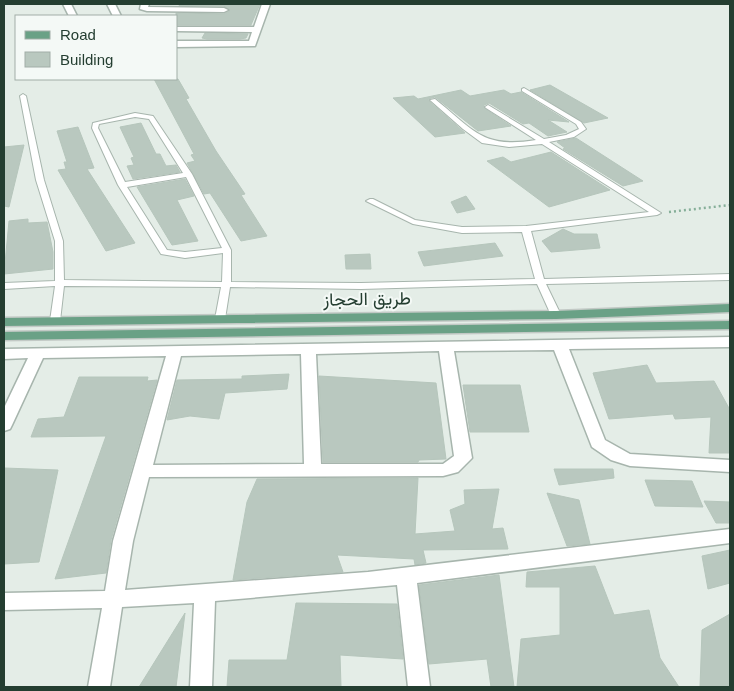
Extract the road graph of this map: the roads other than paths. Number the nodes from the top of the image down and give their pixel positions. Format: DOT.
graph roads {
  1 [pos="145,4"];
  2 [pos="266,4"];
  3 [pos="221,17"];
  4 [pos="178,29"];
  5 [pos="192,29"];
  6 [pos="257,30"];
  7 [pos="178,44"];
  8 [pos="188,44"];
  9 [pos="524,90"];
  10 [pos="23,96"];
  11 [pos="433,100"];
  12 [pos="488,107"];
  13 [pos="543,142"];
  14 [pos="188,174"];
  15 [pos="122,185"];
  16 [pos="370,201"];
  17 [pos="526,229"];
  18 [pos="227,250"];
  19 [pos="730,277"];
  20 [pos="540,282"];
  21 [pos="60,283"];
  22 [pos="4,286"];
  23 [pos="226,286"];
  24 [pos="730,308"];
  25 [pos="556,315"];
  26 [pos="220,319"];
  27 [pos="55,321"];
  28 [pos="4,322"];
  29 [pos="730,325"];
  30 [pos="4,336"];
  31 [pos="730,342"];
  32 [pos="560,345"];
  33 [pos="446,347"];
  34 [pos="308,349"];
  35 [pos="175,351"];
  36 [pos="38,353"];
  37 [pos="4,354"];
  38 [pos="4,425"];
  39 [pos="730,466"];
  40 [pos="142,471"];
  41 [pos="314,471"];
  42 [pos="730,536"];
  43 [pos="406,576"];
  44 [pos="205,595"];
  45 [pos="114,599"];
  46 [pos="4,602"];
  47 [pos="99,687"];
  48 [pos="201,687"];
  49 [pos="419,687"];
  1 -- 3 [label="street"];
  2 -- 6 [label="street"];
  3 -- 5 [label="street"];
  3 -- 6 [label="street"];
  4 -- 5 [label="street"];
  5 -- 8 [label="street"];
  6 -- 8 [label="street"];
  7 -- 8 [label="street"];
  9 -- 13 [label="lane"];
  10 -- 21 [label="lane"];
  11 -- 13 [label="lane"];
  12 -- 13 [label="lane"];
  13 -- 17 [label="lane"];
  14 -- 15 [label="lane"];
  14 -- 15 [label="lane"];
  14 -- 18 [label="lane"];
  15 -- 18 [label="lane"];
  16 -- 17 [label="lane"];
  17 -- 20 [label="lane"];
  18 -- 23 [label="lane"];
  19 -- 20 [label="lane"];
  20 -- 23 [label="lane"];
  20 -- 25 [label="lane"];
  21 -- 22 [label="lane"];
  21 -- 23 [label="lane"];
  21 -- 27 [label="lane"];
  23 -- 26 [label="lane"];
  24 -- 25 [label="main road, طريق الحجاز"];
  25 -- 26 [label="main road, طريق الحجاز"];
  26 -- 27 [label="main road, طريق الحجاز"];
  27 -- 28 [label="main road, طريق الحجاز"];
  29 -- 30 [label="main road, طريق الحجاز"];
  31 -- 32 [label="street"];
  32 -- 33 [label="street"];
  32 -- 39 [label="street"];
  33 -- 34 [label="street"];
  33 -- 41 [label="street"];
  34 -- 35 [label="street"];
  34 -- 41 [label="street"];
  35 -- 36 [label="street"];
  35 -- 40 [label="street"];
  36 -- 37 [label="street"];
  36 -- 38 [label="street"];
  40 -- 41 [label="street"];
  40 -- 45 [label="street"];
  42 -- 43 [label="street"];
  43 -- 44 [label="street"];
  43 -- 49 [label="street"];
  44 -- 45 [label="street"];
  44 -- 48 [label="street"];
  45 -- 46 [label="street"];
  45 -- 47 [label="street"];
}
